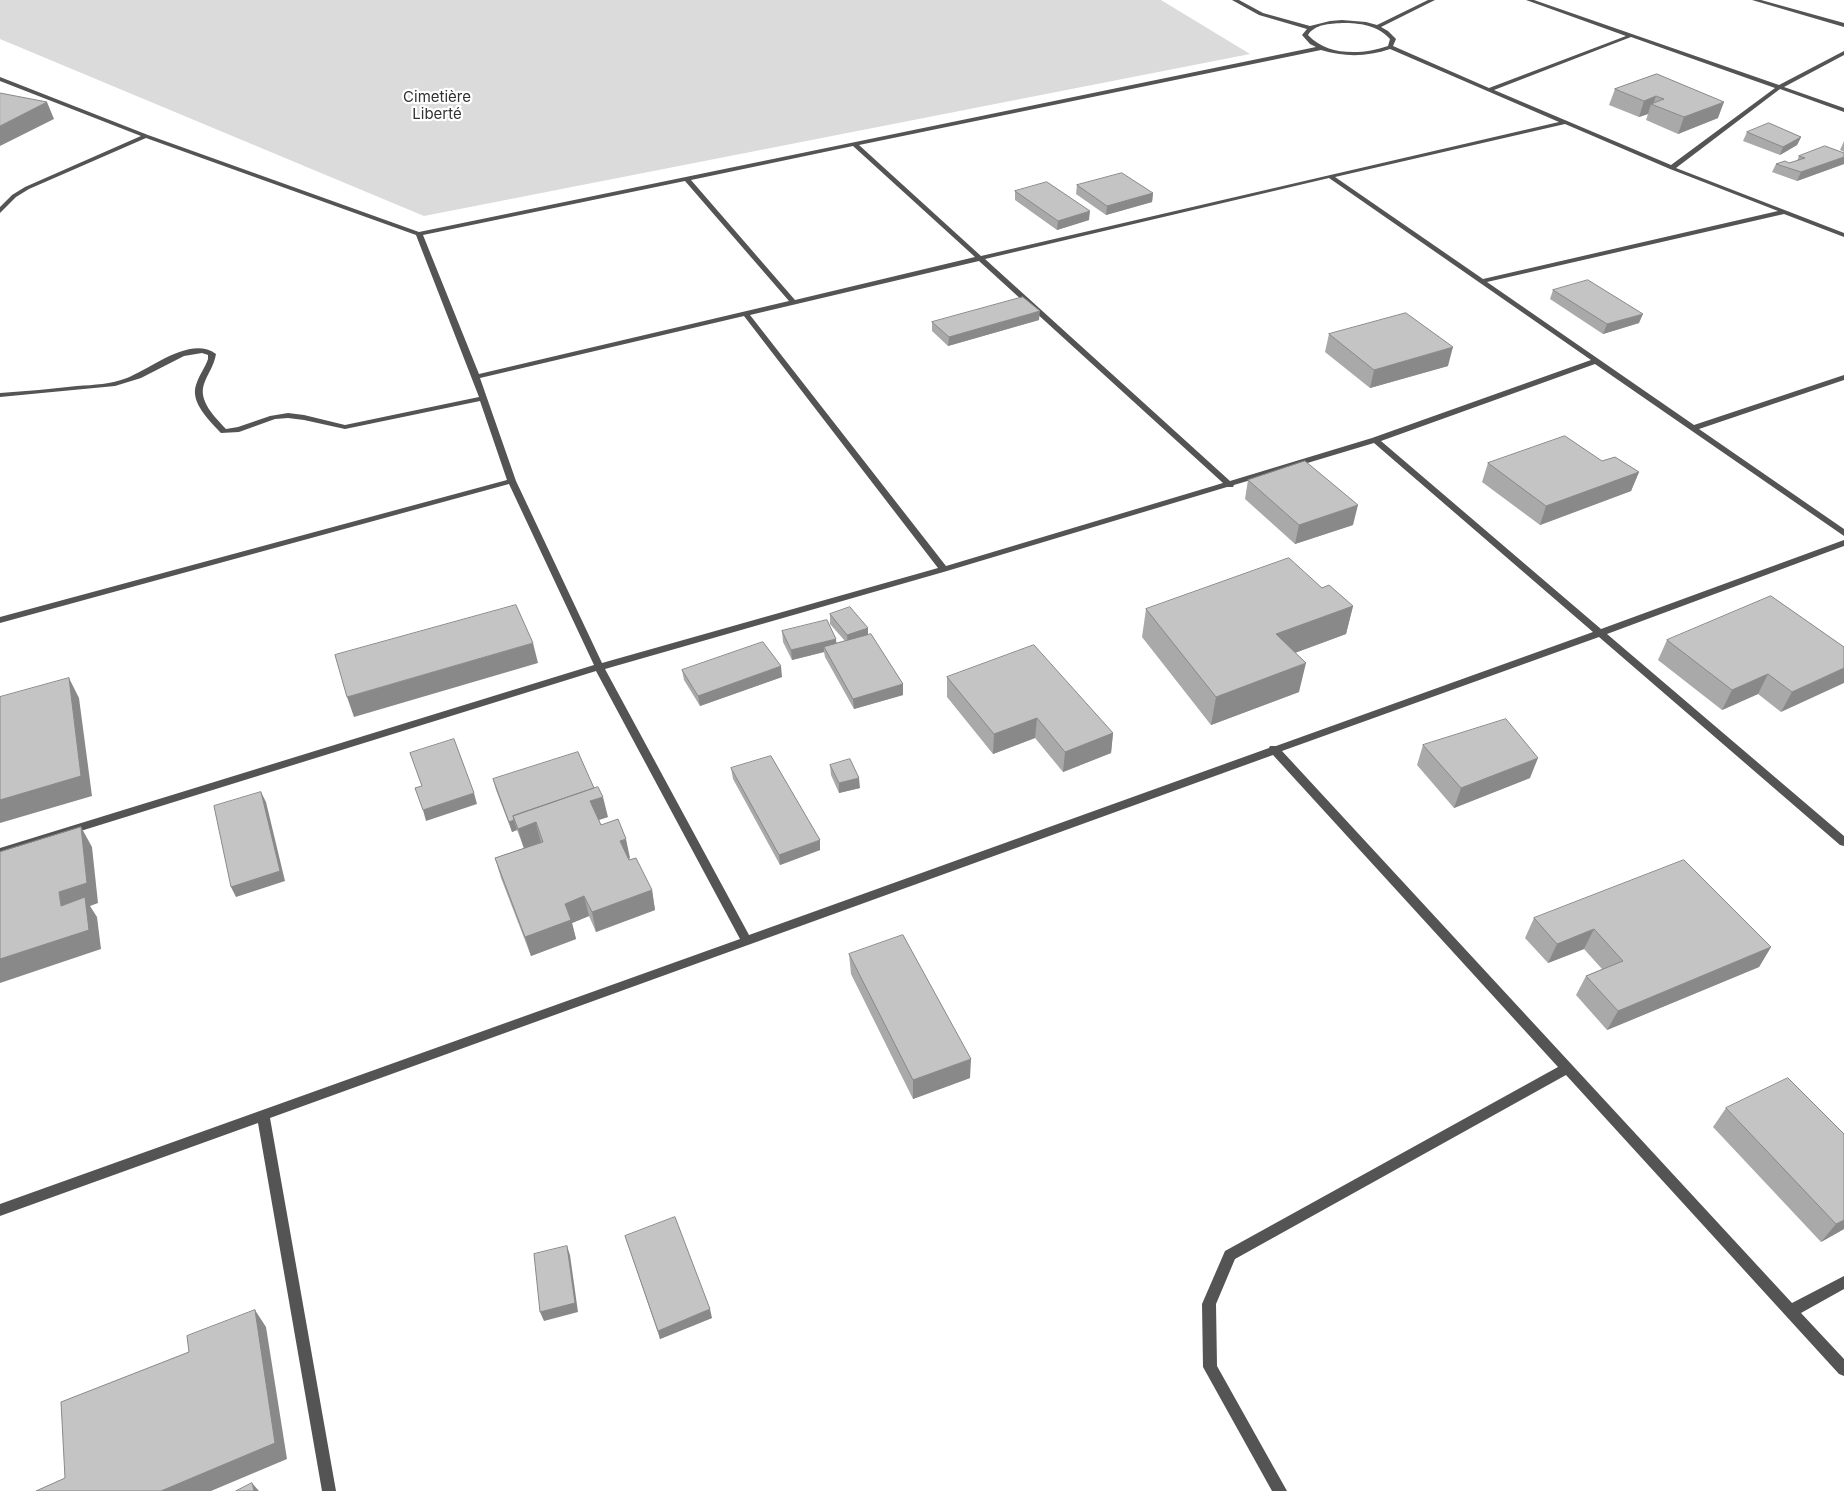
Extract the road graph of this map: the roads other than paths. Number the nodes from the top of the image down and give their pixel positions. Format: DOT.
graph roads {
  1 [pos="1234,0"];
  2 [pos="1432,0"];
  3 [pos="1530,0"];
  4 [pos="1755,0"];
  5 [pos="1844,25"];
  6 [pos="1377,27"];
  7 [pos="1310,28"];
  8 [pos="1630,36"];
  9 [pos="1390,47"];
  10 [pos="1321,48"];
  11 [pos="1844,53"];
  12 [pos="0,79"];
  13 [pos="1778,88"];
  14 [pos="1491,89"];
  15 [pos="1844,110"];
  16 [pos="1566,122"];
  17 [pos="146,136"];
  18 [pos="856,145"];
  19 [pos="1672,168"];
  20 [pos="1330,176"];
  21 [pos="687,179"];
  22 [pos="0,211"];
  23 [pos="1784,212"];
  24 [pos="419,234"];
  25 [pos="1844,236"];
  26 [pos="982,259"];
  27 [pos="1482,281"];
  28 [pos="794,303"];
  29 [pos="746,314"];
  30 [pos="1596,361"];
  31 [pos="476,377"];
  32 [pos="1844,377"];
  33 [pos="0,395"];
  34 [pos="483,398"];
  35 [pos="1694,428"];
  36 [pos="1375,440"];
  37 [pos="512,481"];
  38 [pos="1230,485"];
  39 [pos="1844,532"];
  40 [pos="1844,543"];
  41 [pos="944,569"];
  42 [pos="0,620"];
  43 [pos="1600,633"];
  44 [pos="599,667"];
  45 [pos="1274,749"];
  46 [pos="1844,842"];
  47 [pos="0,852"];
  48 [pos="746,940"];
  49 [pos="1567,1068"];
  50 [pos="262,1115"];
  51 [pos="0,1210"];
  52 [pos="1844,1282"];
  53 [pos="1791,1311"];
  54 [pos="1844,1369"];
  55 [pos="329,1491"];
  56 [pos="1280,1491"];
  1 -- 7 [label="street"];
  2 -- 6 [label="street"];
  3 -- 8 [label="street"];
  4 -- 5 [label="street"];
  6 -- 7 [label="street"];
  6 -- 9 [label="street"];
  7 -- 10 [label="street"];
  8 -- 13 [label="street"];
  8 -- 14 [label="street"];
  9 -- 10 [label="street"];
  9 -- 14 [label="street"];
  10 -- 18 [label="street"];
  11 -- 13 [label="street"];
  12 -- 17 [label="street"];
  13 -- 15 [label="street"];
  13 -- 19 [label="street"];
  14 -- 16 [label="street"];
  16 -- 19 [label="street"];
  16 -- 20 [label="street"];
  17 -- 22 [label="street"];
  17 -- 24 [label="street"];
  18 -- 21 [label="street"];
  18 -- 26 [label="street"];
  19 -- 23 [label="street"];
  20 -- 26 [label="street"];
  20 -- 27 [label="street"];
  21 -- 24 [label="street"];
  21 -- 28 [label="street"];
  23 -- 25 [label="street"];
  23 -- 27 [label="street"];
  24 -- 31 [label="street"];
  26 -- 28 [label="street"];
  26 -- 38 [label="street"];
  27 -- 30 [label="street"];
  28 -- 29 [label="street"];
  29 -- 31 [label="street"];
  29 -- 41 [label="street"];
  30 -- 35 [label="street"];
  30 -- 36 [label="street"];
  31 -- 34 [label="street"];
  32 -- 35 [label="street"];
  33 -- 34 [label="street"];
  34 -- 37 [label="street"];
  35 -- 39 [label="street"];
  36 -- 38 [label="street"];
  36 -- 43 [label="street"];
  37 -- 42 [label="street"];
  37 -- 44 [label="street"];
  38 -- 41 [label="street"];
  40 -- 43 [label="street"];
  41 -- 44 [label="street"];
  43 -- 45 [label="street"];
  43 -- 46 [label="street"];
  44 -- 47 [label="street"];
  44 -- 48 [label="street"];
  45 -- 48 [label="street"];
  45 -- 49 [label="street"];
  48 -- 50 [label="street"];
  49 -- 53 [label="street"];
  49 -- 56 [label="street"];
  50 -- 51 [label="street"];
  50 -- 55 [label="street"];
  52 -- 53 [label="street"];
  53 -- 54 [label="street"];
}
